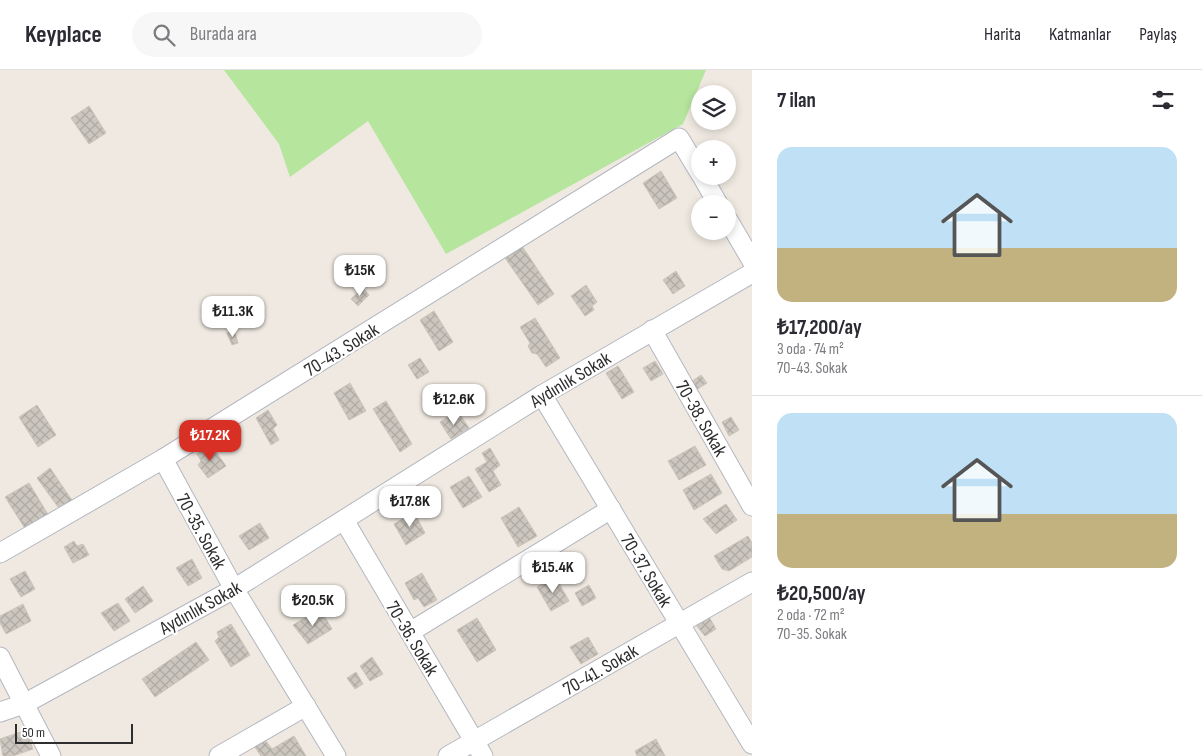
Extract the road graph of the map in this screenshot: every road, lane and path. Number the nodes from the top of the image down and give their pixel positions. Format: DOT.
graph roads {
  1 [pos="691,158"];
  2 [pos="736,234"];
  3 [pos="752,261"];
  4 [pos="752,273"];
  5 [pos="652,330"];
  6 [pos="542,395"];
  7 [pos="163,459"];
  8 [pos="752,506"];
  9 [pos="611,509"];
  10 [pos="344,520"];
  11 [pos="0,554"];
  12 [pos="752,582"];
  13 [pos="234,589"];
  14 [pos="679,623"];
  15 [pos="410,632"];
  16 [pos="0,658"];
  17 [pos="24,704"];
  18 [pos="306,706"];
  19 [pos="0,712"];
  20 [pos="752,744"];
  21 [pos="478,748"];
  22 [pos="752,753"];
  23 [pos="51,756"];
  24 [pos="219,756"];
  25 [pos="336,756"];
  26 [pos="448,756"];
  27 [pos="746,756"];
  1 -- 7 [label="street, 70-43. Sokak"];
  2 -- 3 [label="street"];
  4 -- 5 [label="street, Aydınlık Sokak"];
  5 -- 6 [label="street, Aydınlık Sokak"];
  5 -- 8 [label="street, 70-38. Sokak"];
  6 -- 9 [label="street, 70-37. Sokak"];
  6 -- 10 [label="street, Aydınlık Sokak"];
  7 -- 11 [label="street, 70-43. Sokak"];
  7 -- 13 [label="street, 70-35. Sokak"];
  9 -- 14 [label="street, 70-37. Sokak"];
  9 -- 15 [label="street"];
  10 -- 13 [label="street, Aydınlık Sokak"];
  10 -- 15 [label="street, 70-36. Sokak"];
  12 -- 14 [label="street, 70-41. Sokak"];
  13 -- 17 [label="street, Aydınlık Sokak"];
  13 -- 18 [label="street, 70-35. Sokak"];
  14 -- 20 [label="street, 70-37. Sokak"];
  14 -- 21 [label="street, 70-41. Sokak"];
  15 -- 21 [label="street, 70-36. Sokak"];
  16 -- 17 [label="street"];
  17 -- 19 [label="street, Aydınlık Sokak"];
  17 -- 23 [label="street"];
  18 -- 24 [label="street"];
  18 -- 25 [label="street, 70-35. Sokak"];
  21 -- 26 [label="street, 70-41. Sokak"];
  22 -- 27 [label="street"];
}
